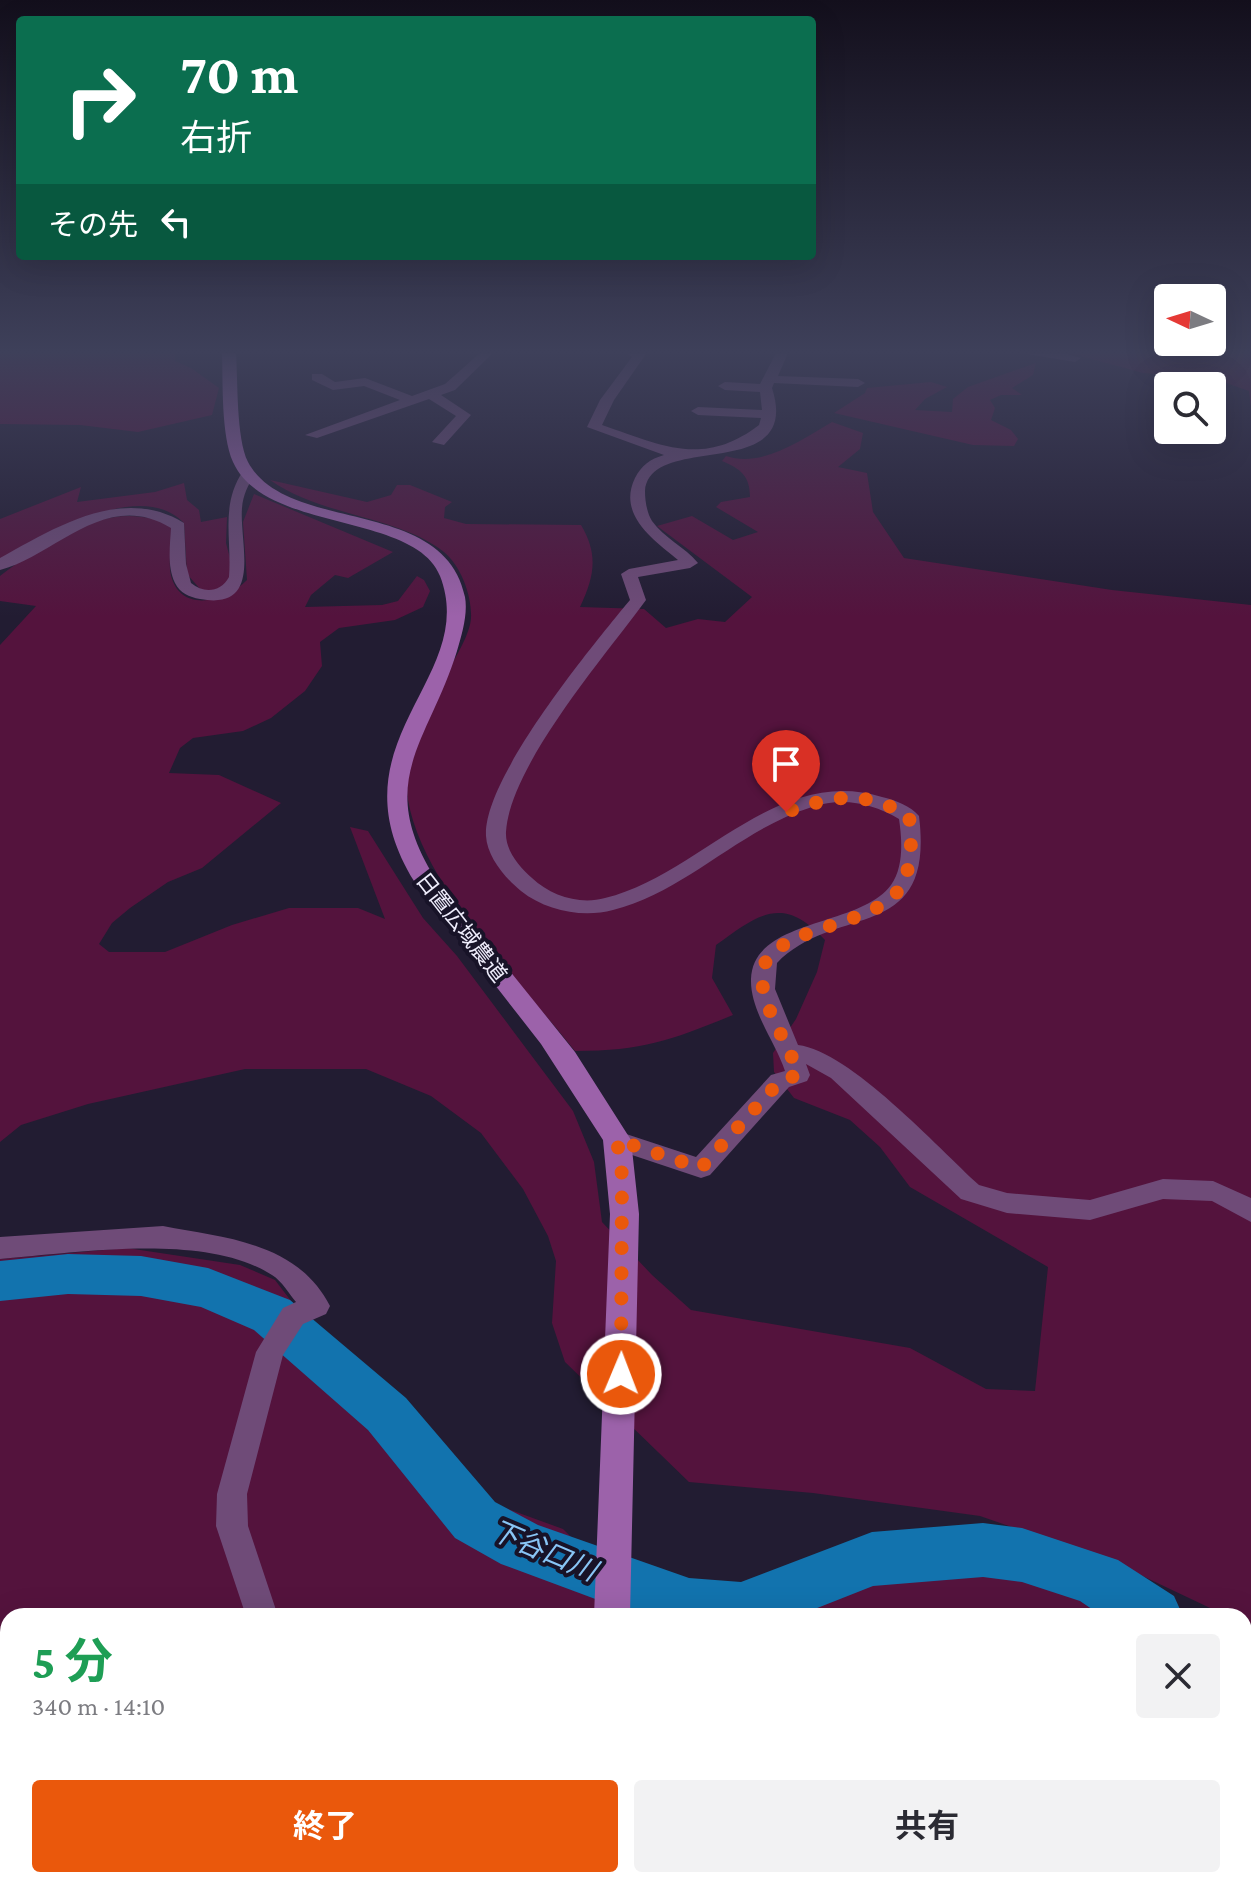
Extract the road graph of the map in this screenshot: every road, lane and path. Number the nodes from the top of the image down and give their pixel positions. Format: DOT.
graph roads {
  1 [pos="236,441"];
  2 [pos="636,441"];
  3 [pos="747,441"];
  4 [pos="678,455"];
  5 [pos="248,474"];
  6 [pos="0,565"];
  7 [pos="792,1053"];
  8 [pos="617,1140"];
  9 [pos="1251,1212"];
  10 [pos="0,1248"];
  11 [pos="259,1608"];
  12 [pos="612,1608"];
  1 -- 5 [label="street"];
  2 -- 4 [label="street"];
  3 -- 4 [label="street"];
  4 -- 7 [label="street"];
  5 -- 6 [label="street"];
  5 -- 8 [label="street, 日置広域農道"];
  7 -- 8 [label="street"];
  7 -- 9 [label="street"];
  8 -- 12 [label="street, 日置広域農道"];
  10 -- 11 [label="street"];
}
